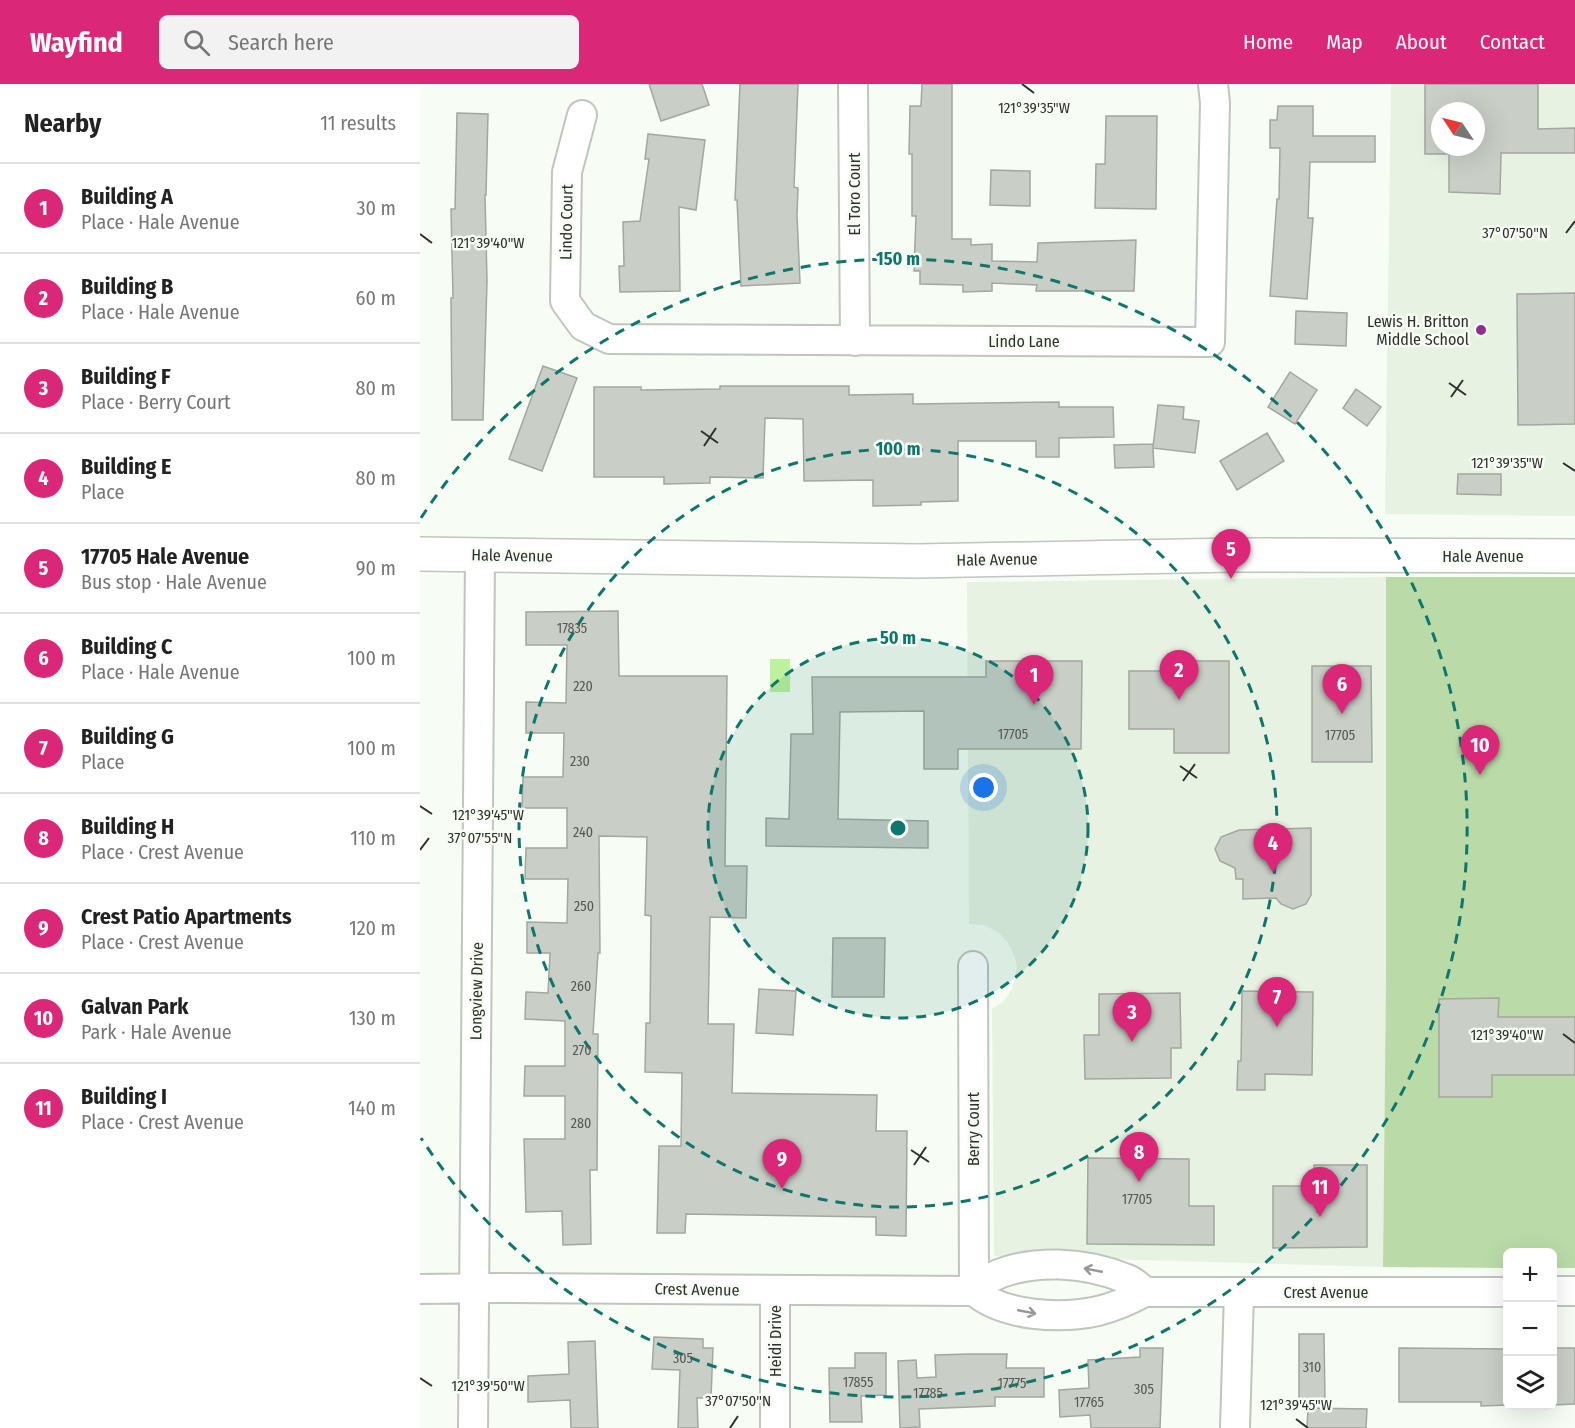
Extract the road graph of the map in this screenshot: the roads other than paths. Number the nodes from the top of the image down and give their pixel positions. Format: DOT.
graph roads {
  1 [pos="853,84"];
  2 [pos="1213,84"];
  3 [pos="582,115"];
  4 [pos="583,326"];
  5 [pos="855,340"];
  6 [pos="420,554"];
  7 [pos="480,555"];
  8 [pos="1575,556"];
  9 [pos="973,966"];
  10 [pos="420,1289"];
  11 [pos="474,1289"];
  12 [pos="775,1290"];
  13 [pos="974,1291"];
  14 [pos="1557,1291"];
  15 [pos="1575,1291"];
  16 [pos="1145,1292"];
  17 [pos="1503,1292"];
  18 [pos="1239,1293"];
  19 [pos="474,1428"];
  20 [pos="775,1428"];
  21 [pos="1235,1428"];
  1 -- 5 [label="street, El Toro Court"];
  2 -- 5 [label="street, Lindo Lane"];
  3 -- 4 [label="street, Lindo Court"];
  4 -- 5 [label="street, Lindo Lane"];
  6 -- 7 [label="main road, Hale Avenue"];
  7 -- 8 [label="main road, Hale Avenue"];
  7 -- 11 [label="street, Longview Drive"];
  9 -- 13 [label="street, Berry Court"];
  10 -- 11 [label="street, Crest Avenue"];
  11 -- 12 [label="street, Crest Avenue"];
  11 -- 19 [label="street, Longview Drive"];
  12 -- 13 [label="street, Crest Avenue"];
  12 -- 20 [label="street, Heidi Drive"];
  13 -- 16 [label="street, Crest Avenue, one-way"];
  16 -- 13 [label="street, one-way"];
  14 -- 15 [label="street"];
  16 -- 18 [label="street, Crest Avenue"];
  17 -- 18 [label="street, Crest Avenue"];
  18 -- 21 [label="street"];
}
